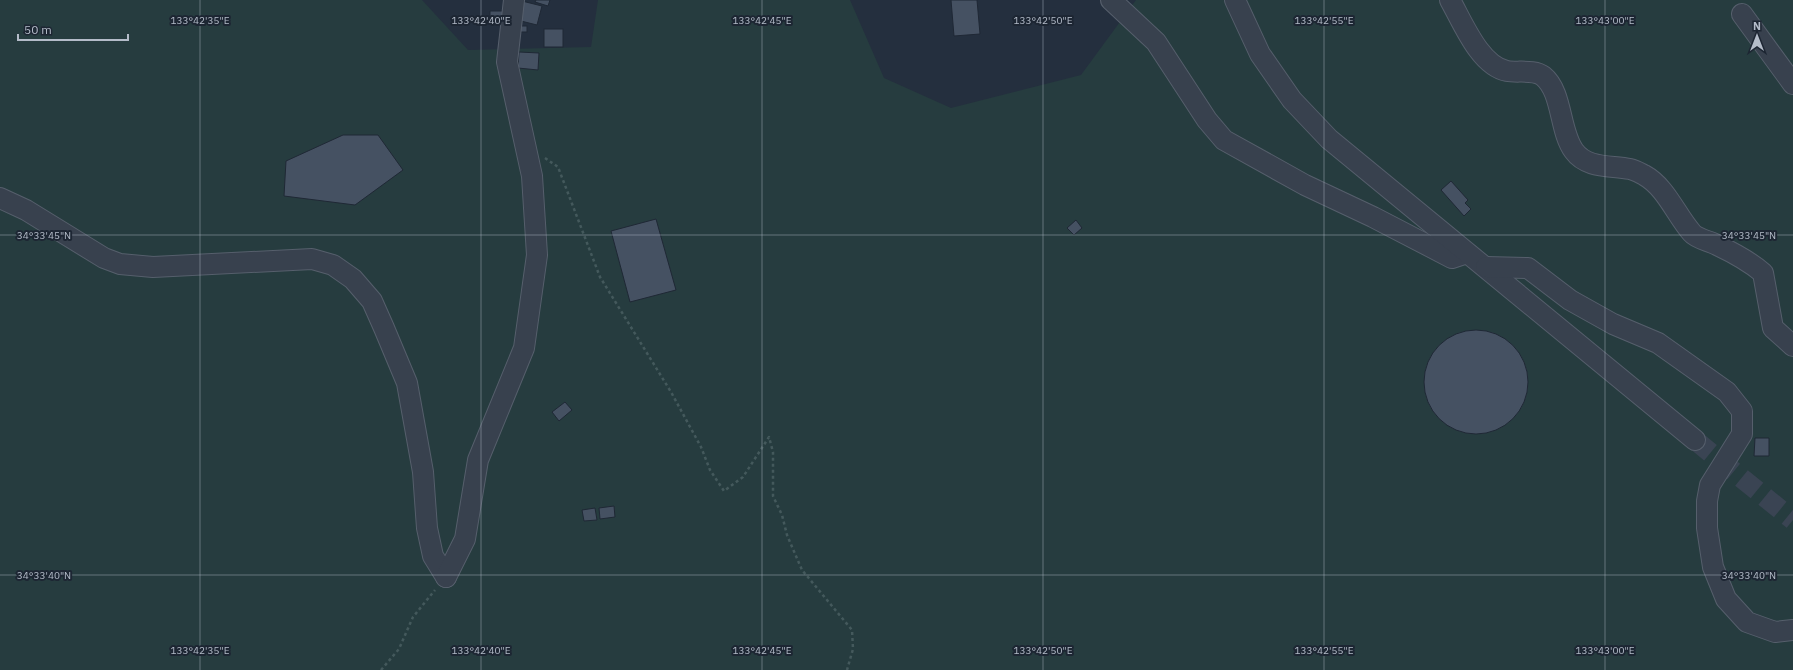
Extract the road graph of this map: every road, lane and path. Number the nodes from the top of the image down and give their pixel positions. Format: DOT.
graph roads {
  1 [pos="514,0"];
  2 [pos="1110,0"];
  3 [pos="1235,0"];
  4 [pos="1450,0"];
  5 [pos="1742,14"];
  6 [pos="1793,84"];
  7 [pos="528,154"];
  8 [pos="0,198"];
  9 [pos="1467,253"];
  10 [pos="1486,267"];
  11 [pos="1793,346"];
  12 [pos="1695,440"];
  13 [pos="446,578"];
  14 [pos="1793,630"];
  15 [pos="381,670"];
  16 [pos="847,670"];
  1 -- 7 [label="street"];
  2 -- 9 [label="street"];
  3 -- 9 [label="street"];
  4 -- 11 [label="street"];
  5 -- 6 [label="street"];
  7 -- 13 [label="street"];
  7 -- 16 [label="path"];
  8 -- 13 [label="street"];
  9 -- 10 [label="street"];
  10 -- 12 [label="street"];
  10 -- 14 [label="street"];
  13 -- 15 [label="path"];
}
